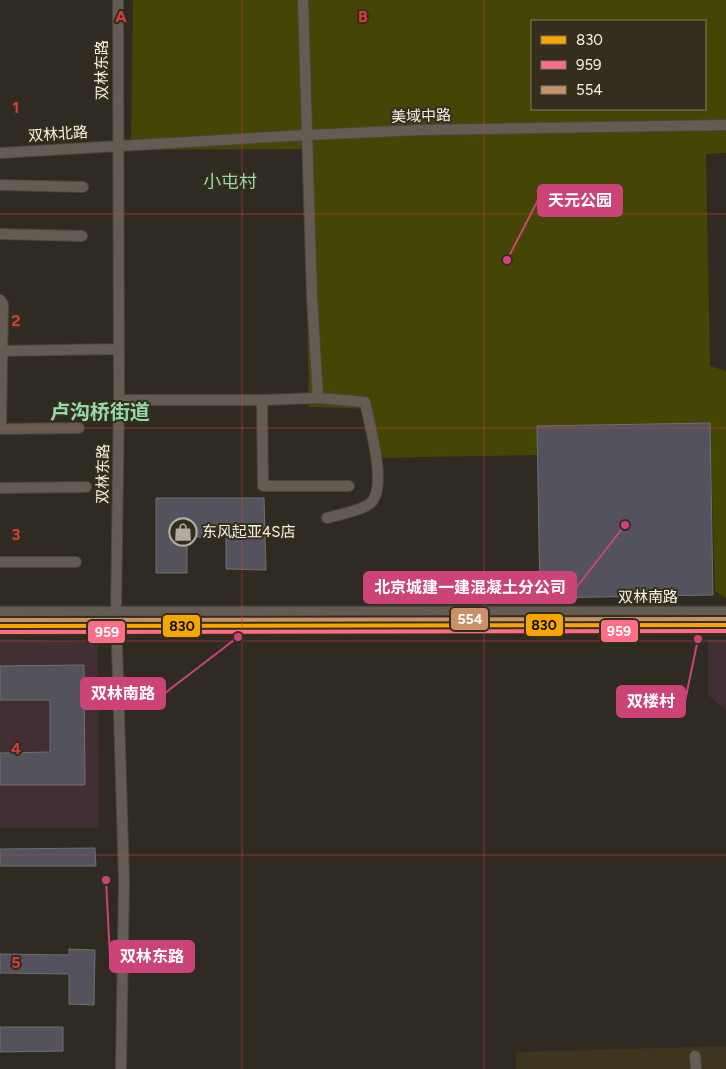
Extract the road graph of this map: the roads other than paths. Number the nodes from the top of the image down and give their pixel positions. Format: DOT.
graph roads {
  1 [pos="118,0"];
  2 [pos="303,0"];
  3 [pos="726,125"];
  4 [pos="307,135"];
  5 [pos="117,145"];
  6 [pos="0,153"];
  7 [pos="0,185"];
  8 [pos="83,187"];
  9 [pos="0,234"];
  10 [pos="82,236"];
  11 [pos="0,300"];
  12 [pos="118,350"];
  13 [pos="1,351"];
  14 [pos="318,398"];
  15 [pos="119,400"];
  16 [pos="262,400"];
  17 [pos="79,428"];
  18 [pos="349,486"];
  19 [pos="86,487"];
  20 [pos="0,488"];
  21 [pos="327,518"];
  22 [pos="0,562"];
  23 [pos="76,562"];
  24 [pos="0,613"];
  25 [pos="726,613"];
  26 [pos="116,620"];
  27 [pos="726,625"];
  28 [pos="0,626"];
  29 [pos="695,1056"];
  30 [pos="121,1069"];
  31 [pos="696,1069"];
  1 -- 5 [label="street, 双林东路"];
  2 -- 4 [label="street"];
  3 -- 4 [label="street, 美域中路"];
  4 -- 5 [label="street, 美域中路"];
  4 -- 14 [label="street"];
  5 -- 6 [label="street, 双林北路"];
  5 -- 12 [label="street, 双林东路"];
  7 -- 8 [label="street"];
  9 -- 10 [label="street"];
  11 -- 13 [label="street"];
  12 -- 13 [label="street"];
  12 -- 15 [label="street, 双林东路"];
  13 -- 17 [label="street"];
  14 -- 16 [label="street"];
  14 -- 21 [label="street"];
  15 -- 16 [label="street"];
  15 -- 26 [label="street, 双林东路"];
  16 -- 18 [label="street"];
  19 -- 20 [label="street"];
  22 -- 23 [label="street"];
  24 -- 26 [label="street, 双林南路"];
  25 -- 26 [label="street, 双林南路"];
  26 -- 27 [label="street, 双林南路"];
  26 -- 28 [label="street, 双林南路"];
  26 -- 30 [label="street, 双林东路"];
  29 -- 31 [label="street"];
}
